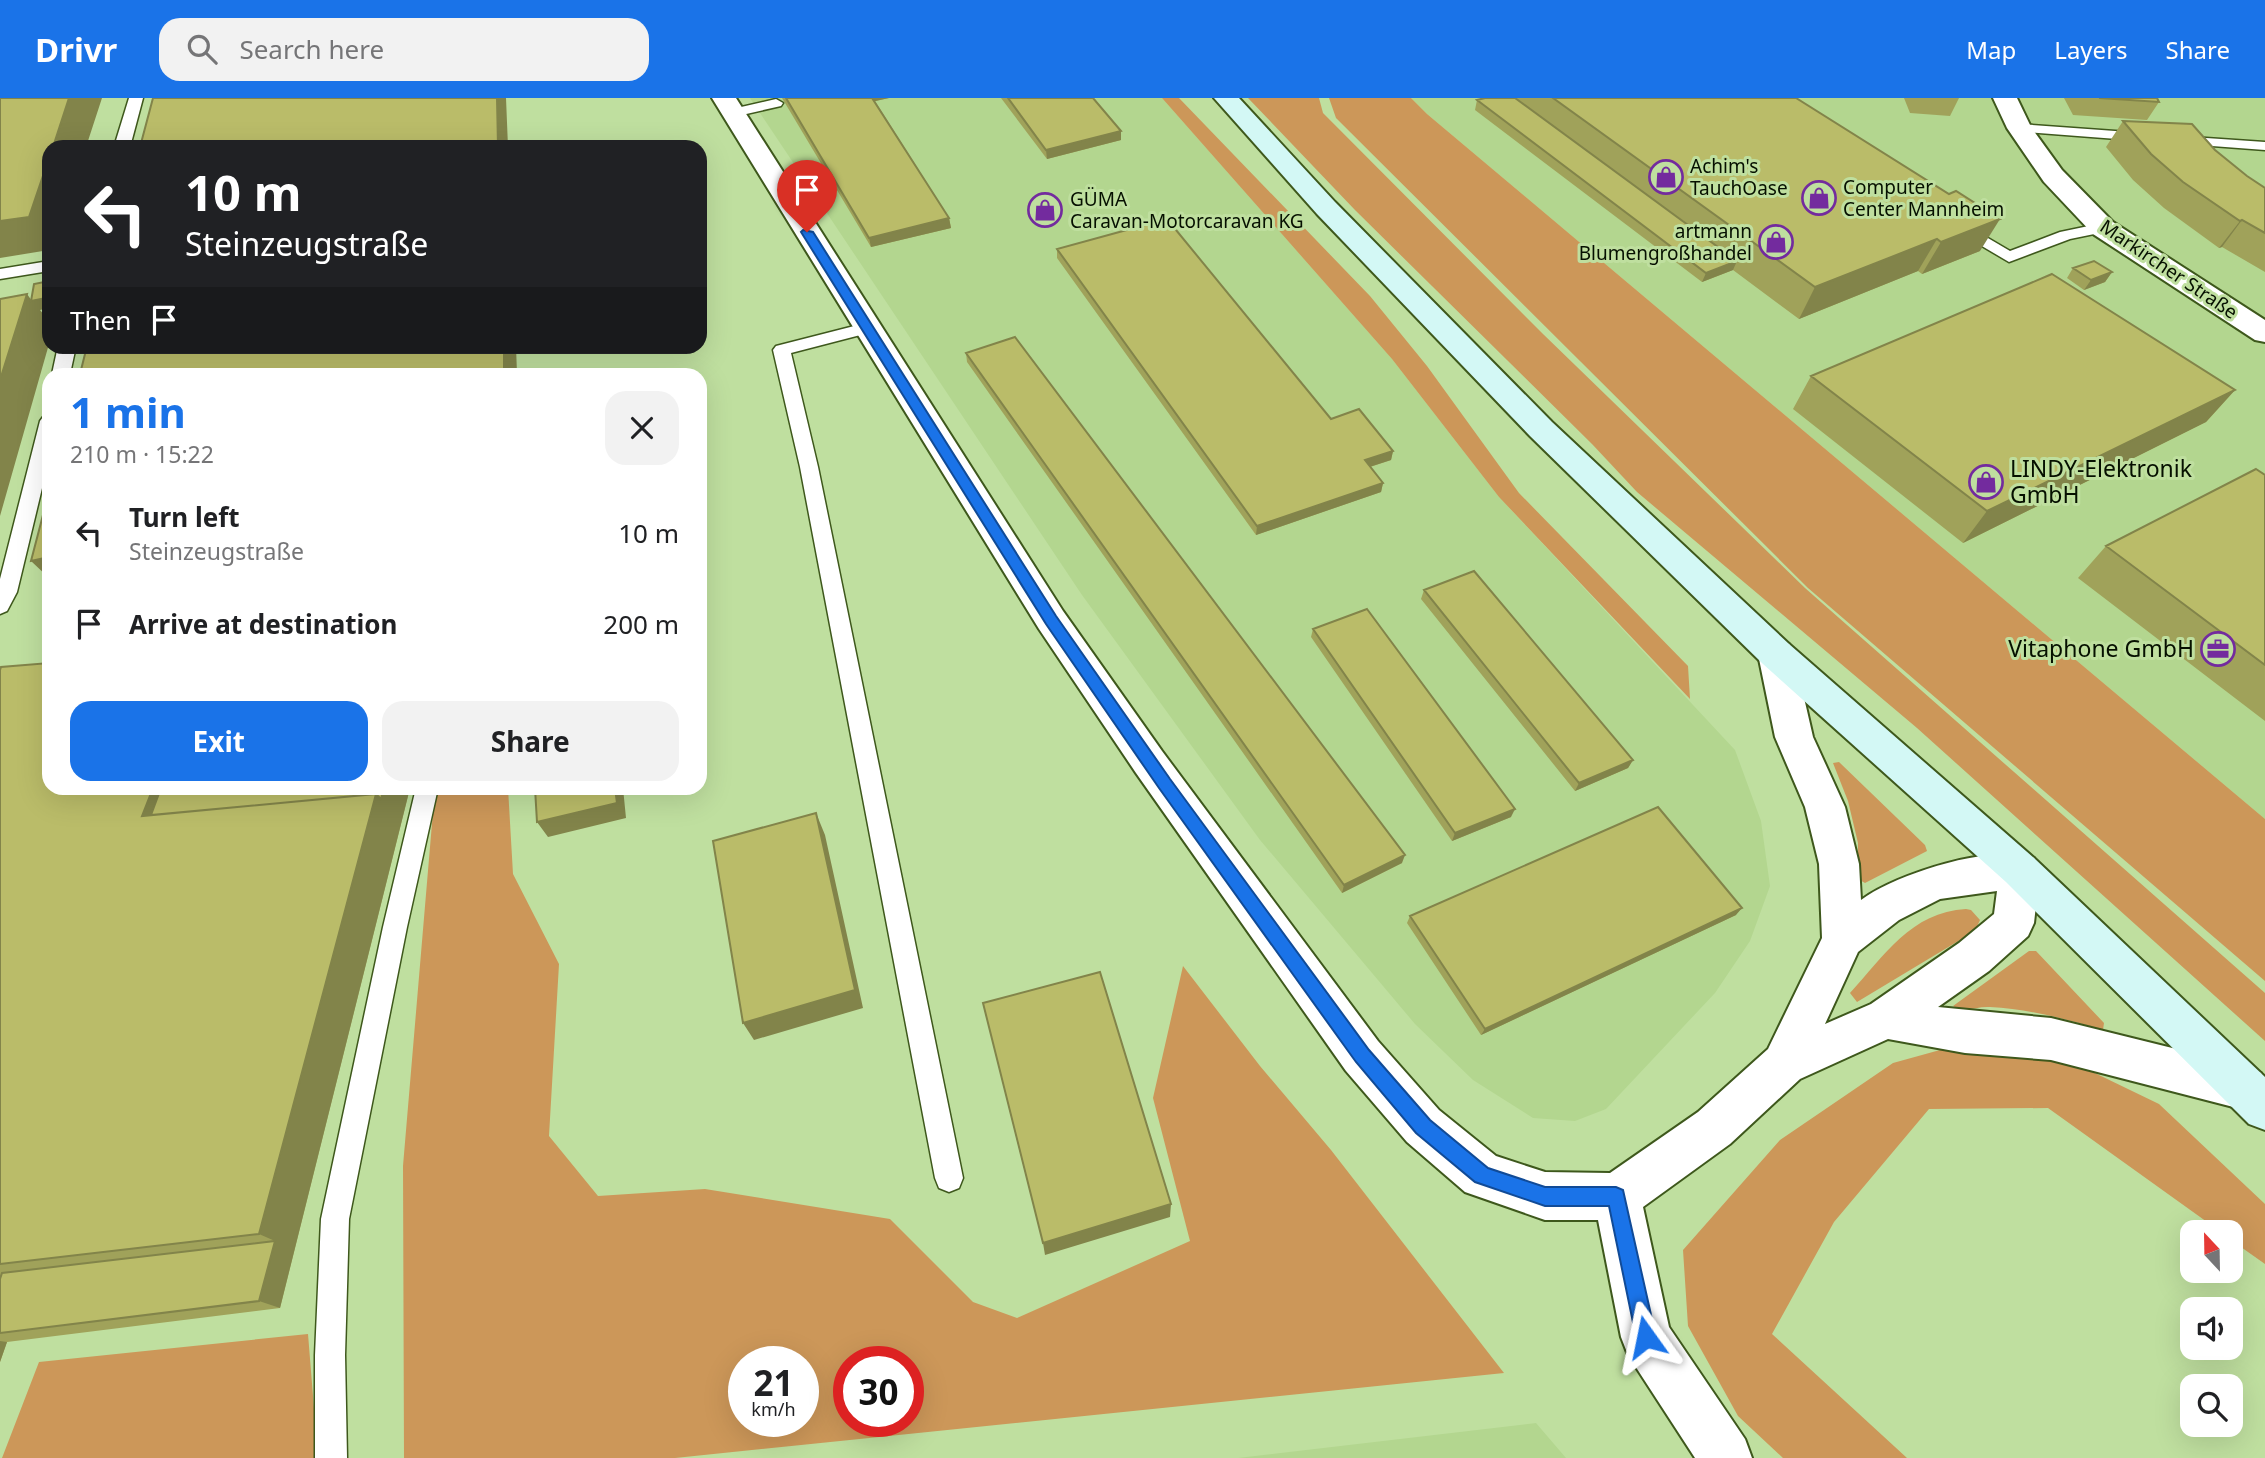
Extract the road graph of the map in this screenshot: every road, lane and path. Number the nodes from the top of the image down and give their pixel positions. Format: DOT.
graph roads {
  1 [pos="136,98"];
  2 [pos="1226,98"];
  3 [pos="2005,98"];
  4 [pos="776,103"];
  5 [pos="729,106"];
  6 [pos="2019,128"];
  7 [pos="123,140"];
  8 [pos="2265,146"];
  9 [pos="1940,214"];
  10 [pos="2104,229"];
  11 [pos="42,268"];
  12 [pos="0,274"];
  13 [pos="866,328"];
  14 [pos="2265,333"];
  15 [pos="42,450"];
  16 [pos="0,606"];
  17 [pos="1776,654"];
  18 [pos="425,795"];
  19 [pos="2020,870"];
  20 [pos="1843,939"];
  21 [pos="1886,1018"];
  22 [pos="1784,1064"];
  23 [pos="2255,1098"];
  24 [pos="949,1178"];
  25 [pos="1616,1196"];
  26 [pos="331,1458"];
  27 [pos="1726,1458"];
  1 -- 7 [label="lane"];
  2 -- 17 [label="main road"];
  3 -- 6 [label="street, Markircher Straße"];
  4 -- 5 [label="lane"];
  5 -- 13 [label="street"];
  6 -- 8 [label="lane"];
  6 -- 10 [label="street, Markircher Straße"];
  9 -- 10 [label="lane"];
  10 -- 14 [label="street, Markircher Straße"];
  11 -- 12 [label="lane"];
  13 -- 24 [label="lane"];
  13 -- 25 [label="street"];
  15 -- 16 [label="lane"];
  17 -- 19 [label="main road"];
  17 -- 20 [label="street"];
  18 -- 26 [label="lane"];
  19 -- 20 [label="street"];
  19 -- 21 [label="street"];
  19 -- 23 [label="main road"];
  20 -- 22 [label="street"];
  21 -- 22 [label="street"];
  21 -- 23 [label="street"];
  22 -- 25 [label="street"];
  25 -- 27 [label="street"];
}
